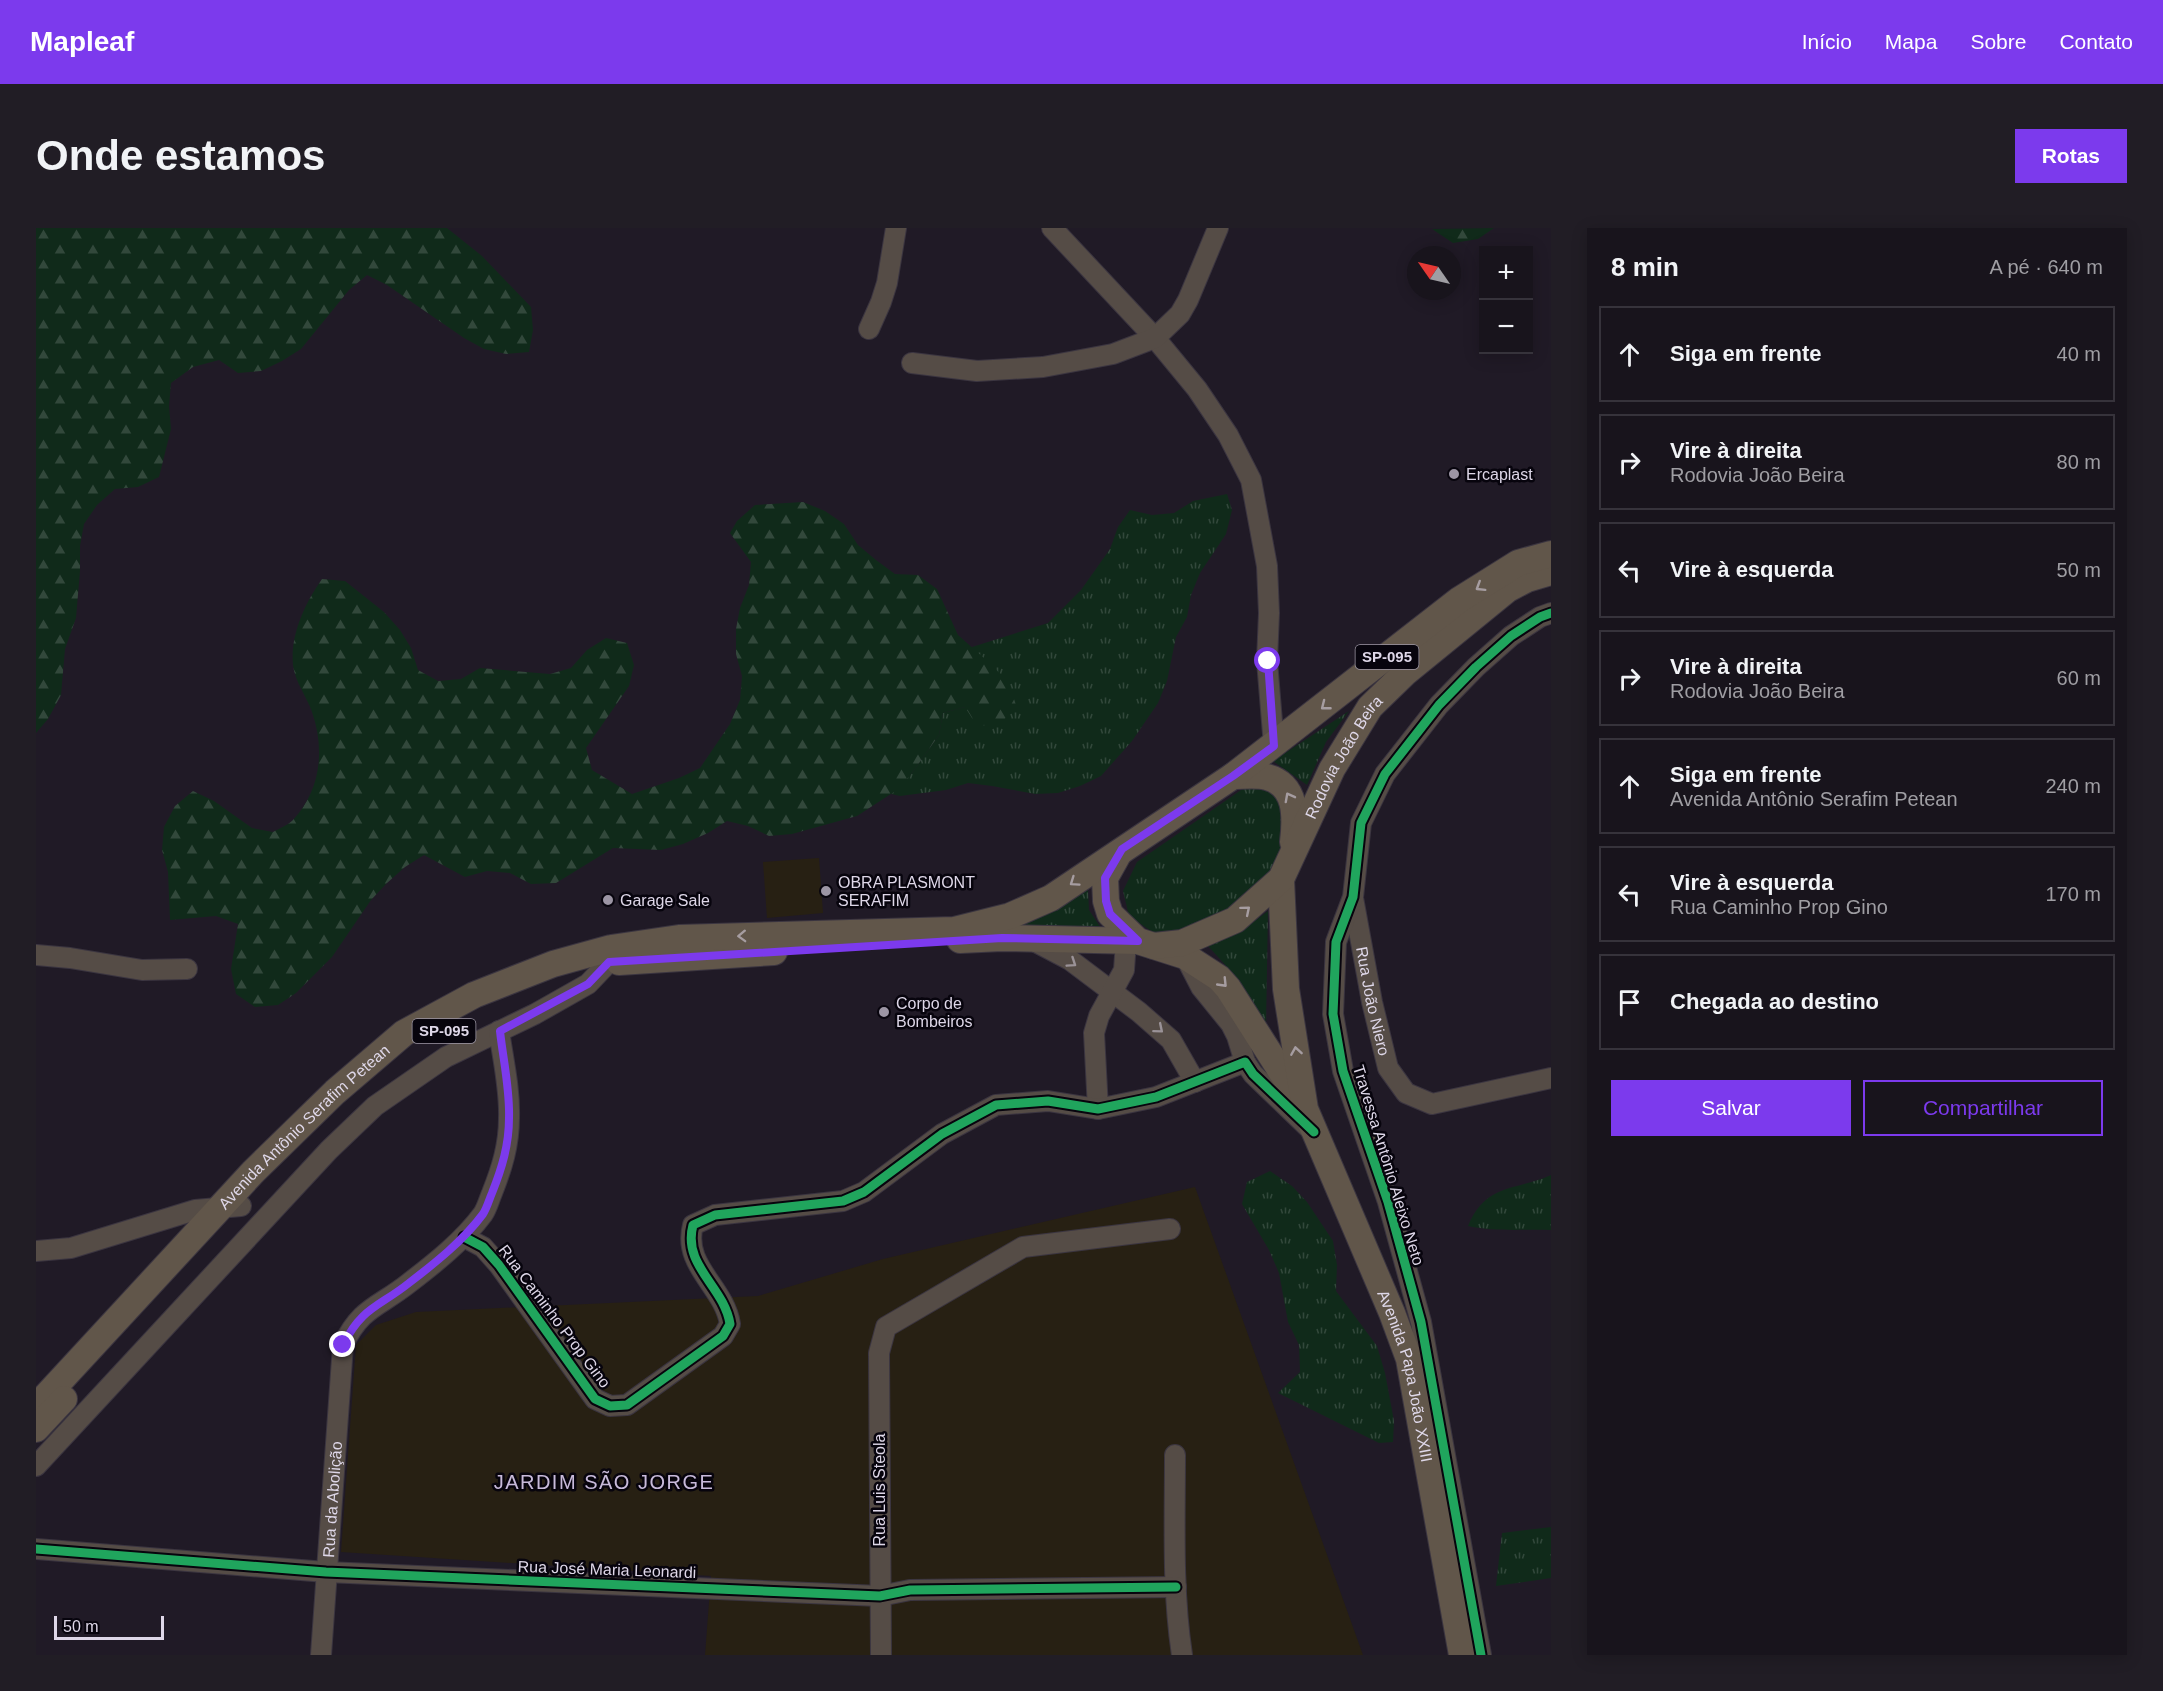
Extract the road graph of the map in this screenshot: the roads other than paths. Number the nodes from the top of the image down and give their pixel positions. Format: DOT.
graph roads {
  1 [pos="896,228"];
  2 [pos="1052,228"];
  3 [pos="1218,228"];
  4 [pos="869,329"];
  5 [pos="1155,338"];
  6 [pos="912,363"];
  7 [pos="1551,554"];
  8 [pos="1551,572"];
  9 [pos="1551,613"];
  10 [pos="1274,746"];
  11 [pos="1233,776"];
  12 [pos="1122,849"];
  13 [pos="1292,854"];
  14 [pos="1281,879"];
  15 [pos="1353,897"];
  16 [pos="1002,938"];
  17 [pos="1028,938"];
  18 [pos="1139,943"];
  19 [pos="36,955"];
  20 [pos="1185,956"];
  21 [pos="609,962"];
  22 [pos="187,969"];
  23 [pos="1113,993"];
  24 [pos="500,1031"];
  25 [pos="1245,1062"];
  26 [pos="1551,1078"];
  27 [pos="1195,1082"];
  28 [pos="1098,1108"];
  29 [pos="1305,1109"];
  30 [pos="1314,1132"];
  31 [pos="231,1206"];
  32 [pos="165,1220"];
  33 [pos="1170,1229"];
  34 [pos="464,1237"];
  35 [pos="193,1238"];
  36 [pos="36,1251"];
  37 [pos="36,1407"];
  38 [pos="36,1430"];
  39 [pos="1175,1455"];
  40 [pos="36,1466"];
  41 [pos="36,1549"];
  42 [pos="326,1572"];
  43 [pos="1176,1587"];
  44 [pos="880,1596"];
  45 [pos="321,1655"];
  46 [pos="881,1655"];
  47 [pos="1182,1655"];
  48 [pos="1462,1655"];
  49 [pos="1481,1655"];
  1 -- 4 [label="street"];
  2 -- 5 [label="street"];
  3 -- 5 [label="street"];
  5 -- 6 [label="street"];
  5 -- 10 [label="street"];
  7 -- 10 [label="main road, Rodovia João Beira / SP-095, one-way"];
  8 -- 13 [label="main road, Rodovia João Beira / SP-095"];
  9 -- 15 [label="street"];
  10 -- 11 [label="main road, Rodovia João Beira / SP-095"];
  11 -- 12 [label="main road, Rodovia João Beira / SP-095"];
  13 -- 11 [label="main road, one-way"];
  12 -- 18 [label="main road"];
  12 -- 31 [label="main road, Avenida Antônio Serafim Petean / SP-095, one-way"];
  13 -- 14 [label="main road, Rodovia João Beira / SP-095"];
  18 -- 14 [label="main road, Rodovia João Beira / SP-095, one-way"];
  29 -- 14 [label="main road, Avenida Papa João XXIII, one-way"];
  15 -- 26 [label="street, Rua João Niero"];
  15 -- 49 [label="street, Travessa Antônio Aleixo Neto"];
  16 -- 17 [label="main road, Rodovia João Beira / SP-095"];
  16 -- 21 [label="main road, Avenida Antônio Serafim Petean / SP-095"];
  17 -- 18 [label="main road, Rodovia João Beira / SP-095"];
  17 -- 23 [label="street, one-way"];
  18 -- 20 [label="main road, Avenida Papa João XXIII"];
  18 -- 23 [label="street"];
  19 -- 22 [label="street"];
  20 -- 25 [label="street"];
  20 -- 29 [label="main road, Avenida Papa João XXIII, one-way"];
  21 -- 24 [label="street, Avenida Antônio Serafim Petean"];
  21 -- 31 [label="main road, Avenida Antônio Serafim Petean / SP-095"];
  23 -- 27 [label="street, one-way"];
  23 -- 28 [label="street"];
  24 -- 34 [label="street"];
  24 -- 40 [label="street, Avenida Antônio Serafim Petean"];
  25 -- 27 [label="street, Rua Caminho Prop Gino"];
  25 -- 30 [label="street"];
  27 -- 28 [label="street, Rua Caminho Prop Gino"];
  28 -- 34 [label="street, Rua Caminho Prop Gino"];
  29 -- 30 [label="main road, Avenida Papa João XXIII"];
  30 -- 48 [label="main road, Avenida Papa João XXIII"];
  31 -- 32 [label="street"];
  31 -- 35 [label="main road, Avenida Antônio Serafim Petean / SP-095"];
  31 -- 38 [label="main road, Avenida Antônio Serafim Petean / SP-095"];
  32 -- 35 [label="street"];
  32 -- 36 [label="street"];
  33 -- 44 [label="street, Rua Luis Steola"];
  34 -- 42 [label="street, Rua da Abolição"];
  35 -- 37 [label="main road, Avenida Antônio Serafim Petean / SP-095"];
  39 -- 43 [label="street"];
  41 -- 42 [label="street, Rua José Maria Leonardi"];
  42 -- 44 [label="street, Rua José Maria Leonardi"];
  42 -- 45 [label="street, Rua da Abolição"];
  43 -- 44 [label="street, Rua José Maria Leonardi"];
  43 -- 47 [label="street"];
  44 -- 46 [label="street, Rua Luis Steola"];
}
